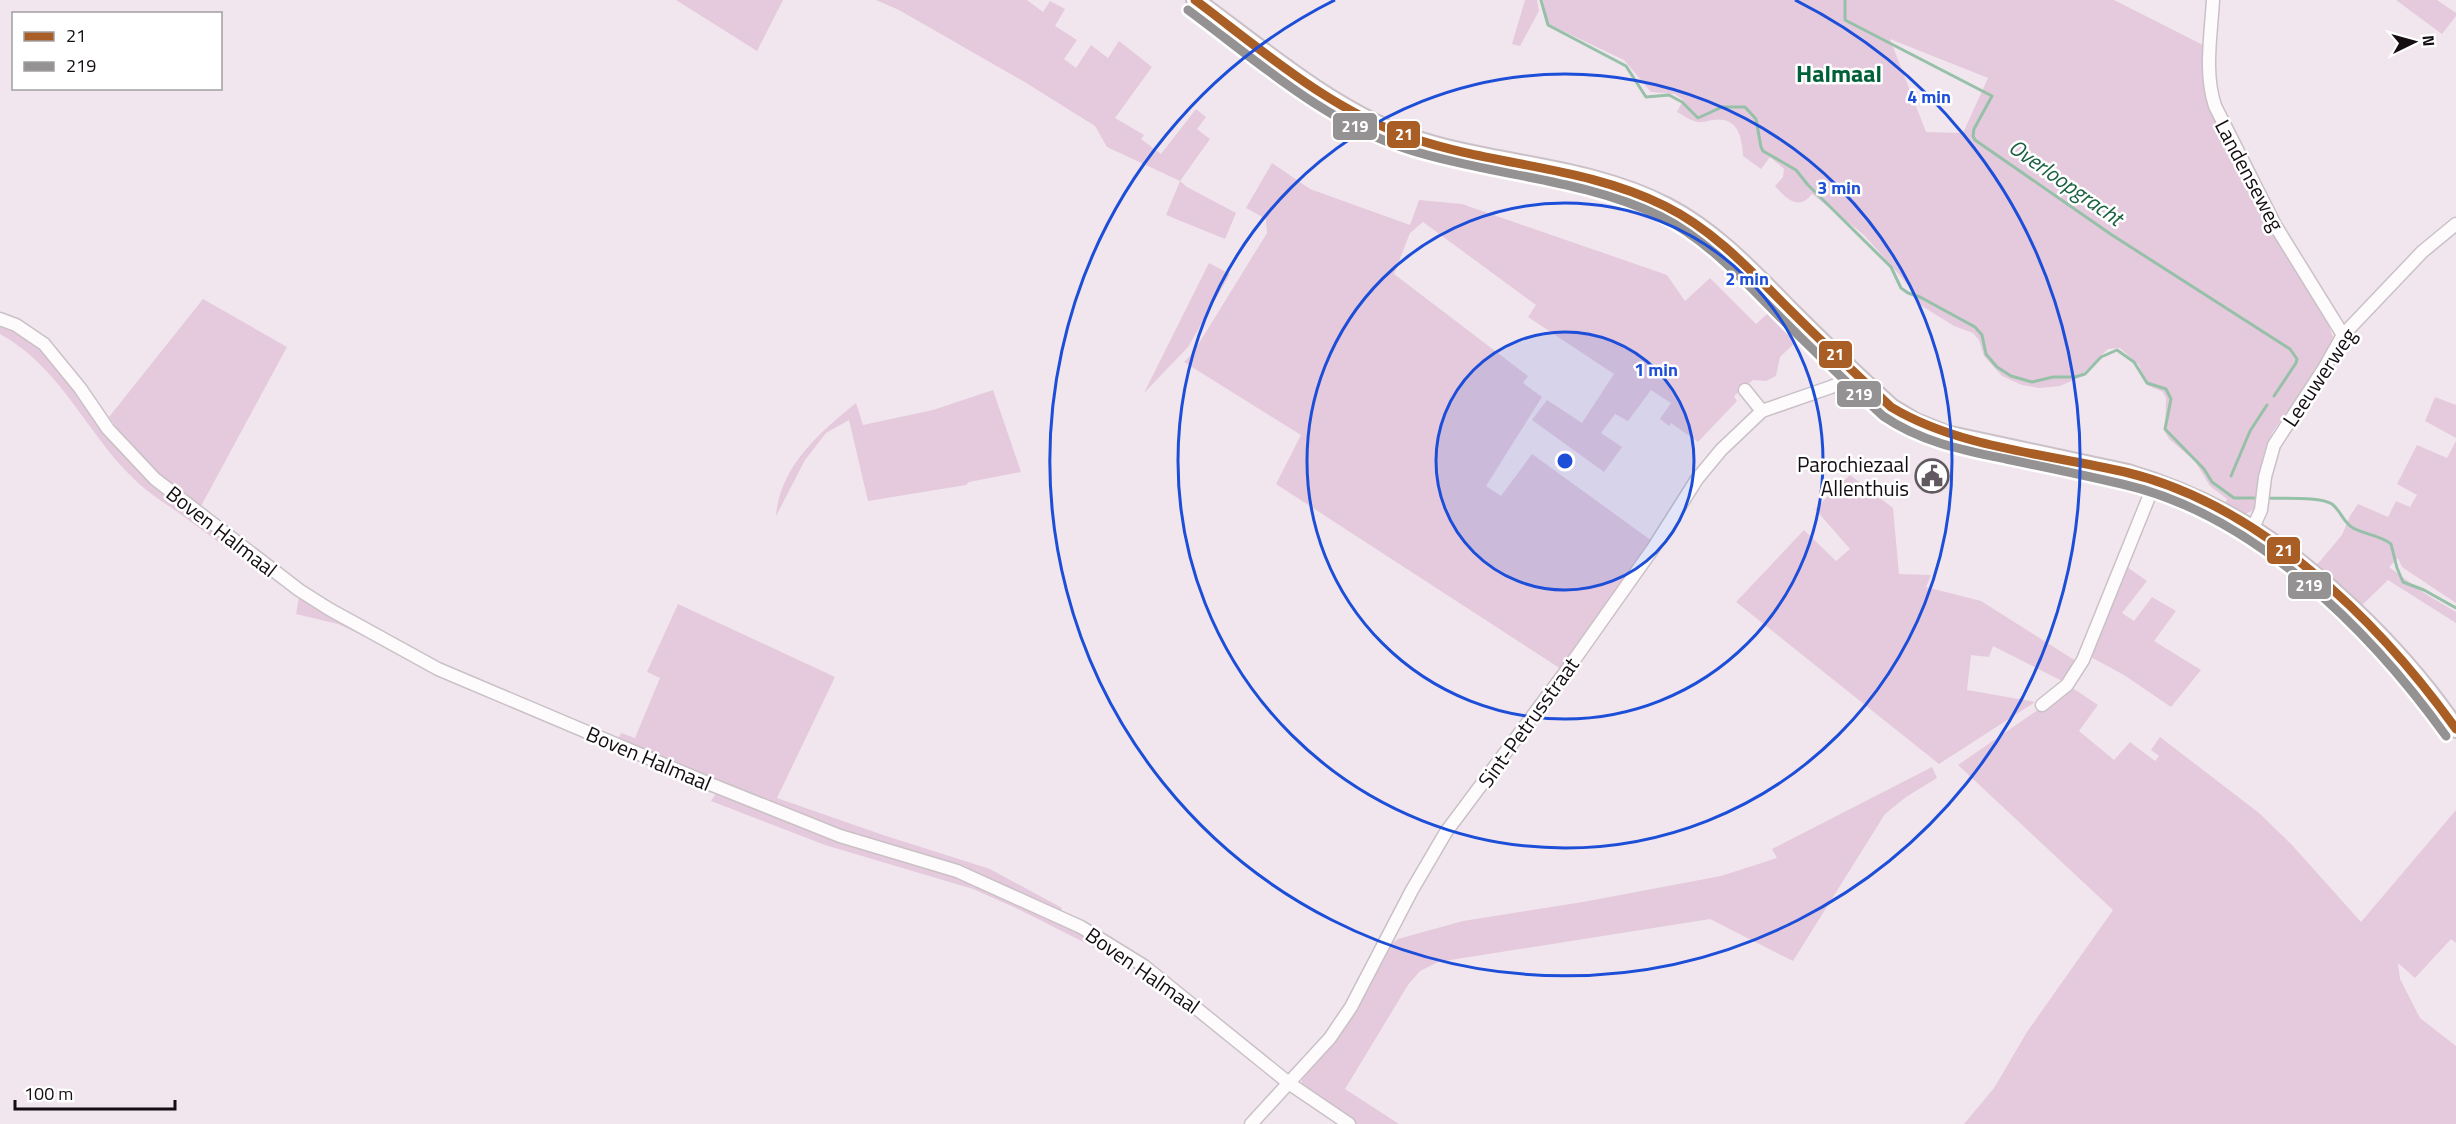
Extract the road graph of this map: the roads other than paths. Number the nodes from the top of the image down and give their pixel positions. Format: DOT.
graph roads {
  1 [pos="1195,0"];
  2 [pos="2213,0"];
  3 [pos="2456,224"];
  4 [pos="0,319"];
  5 [pos="2343,335"];
  6 [pos="1855,373"];
  7 [pos="1746,390"];
  8 [pos="1762,411"];
  9 [pos="2156,482"];
  10 [pos="2252,530"];
  11 [pos="2042,705"];
  12 [pos="2456,729"];
  13 [pos="1290,1084"];
  14 [pos="1251,1124"];
  15 [pos="1349,1124"];
  1 -- 6 [label="street"];
  2 -- 5 [label="street, Landenseweg"];
  3 -- 5 [label="street, Leeuwerweg"];
  4 -- 13 [label="street, Boven Halmaal"];
  5 -- 10 [label="street, Leeuwerweg"];
  6 -- 8 [label="street, Sint-Petrusstraat"];
  6 -- 9 [label="street"];
  7 -- 8 [label="street"];
  8 -- 13 [label="street, Sint-Petrusstraat"];
  9 -- 10 [label="street"];
  9 -- 11 [label="street"];
  10 -- 12 [label="street"];
  13 -- 14 [label="street, Sint-Petrusstraat"];
  13 -- 15 [label="street, Boven Halmaal"];
}
